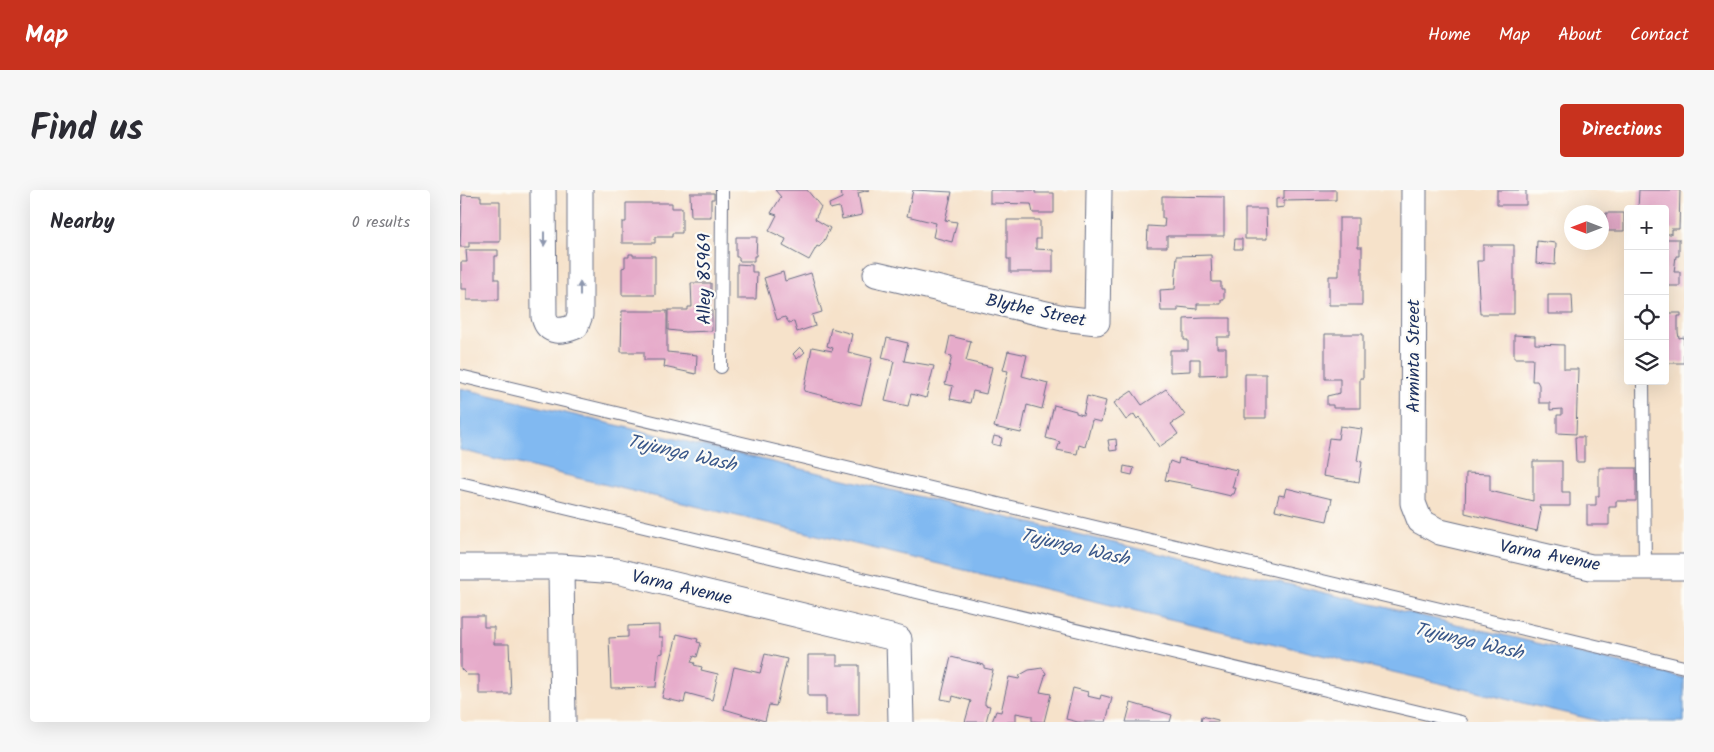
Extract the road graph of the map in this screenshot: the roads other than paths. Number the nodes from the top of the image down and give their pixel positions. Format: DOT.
graph roads {
  1 [pos="544,190"];
  2 [pos="580,190"];
  3 [pos="722,190"];
  4 [pos="1099,190"];
  5 [pos="1414,190"];
  6 [pos="876,274"];
  7 [pos="721,367"];
  8 [pos="460,376"];
  9 [pos="1642,385"];
  10 [pos="460,483"];
  11 [pos="1420,521"];
  12 [pos="460,567"];
  13 [pos="561,567"];
  14 [pos="1645,567"];
  15 [pos="1684,567"];
  16 [pos="1684,667"];
  17 [pos="562,722"];
  18 [pos="901,722"];
  19 [pos="1461,722"];
  1 -- 2 [label="street, one-way"];
  3 -- 7 [label="lane, Alley 85969"];
  4 -- 6 [label="street, Blythe Street"];
  5 -- 11 [label="street, Arminta Street"];
  8 -- 16 [label="lane"];
  9 -- 14 [label="lane"];
  10 -- 19 [label="lane"];
  11 -- 14 [label="street, Varna Avenue"];
  12 -- 13 [label="street, Varna Avenue"];
  13 -- 17 [label="street"];
  13 -- 18 [label="street, Varna Avenue"];
  14 -- 15 [label="street, Varna Avenue"];
}
